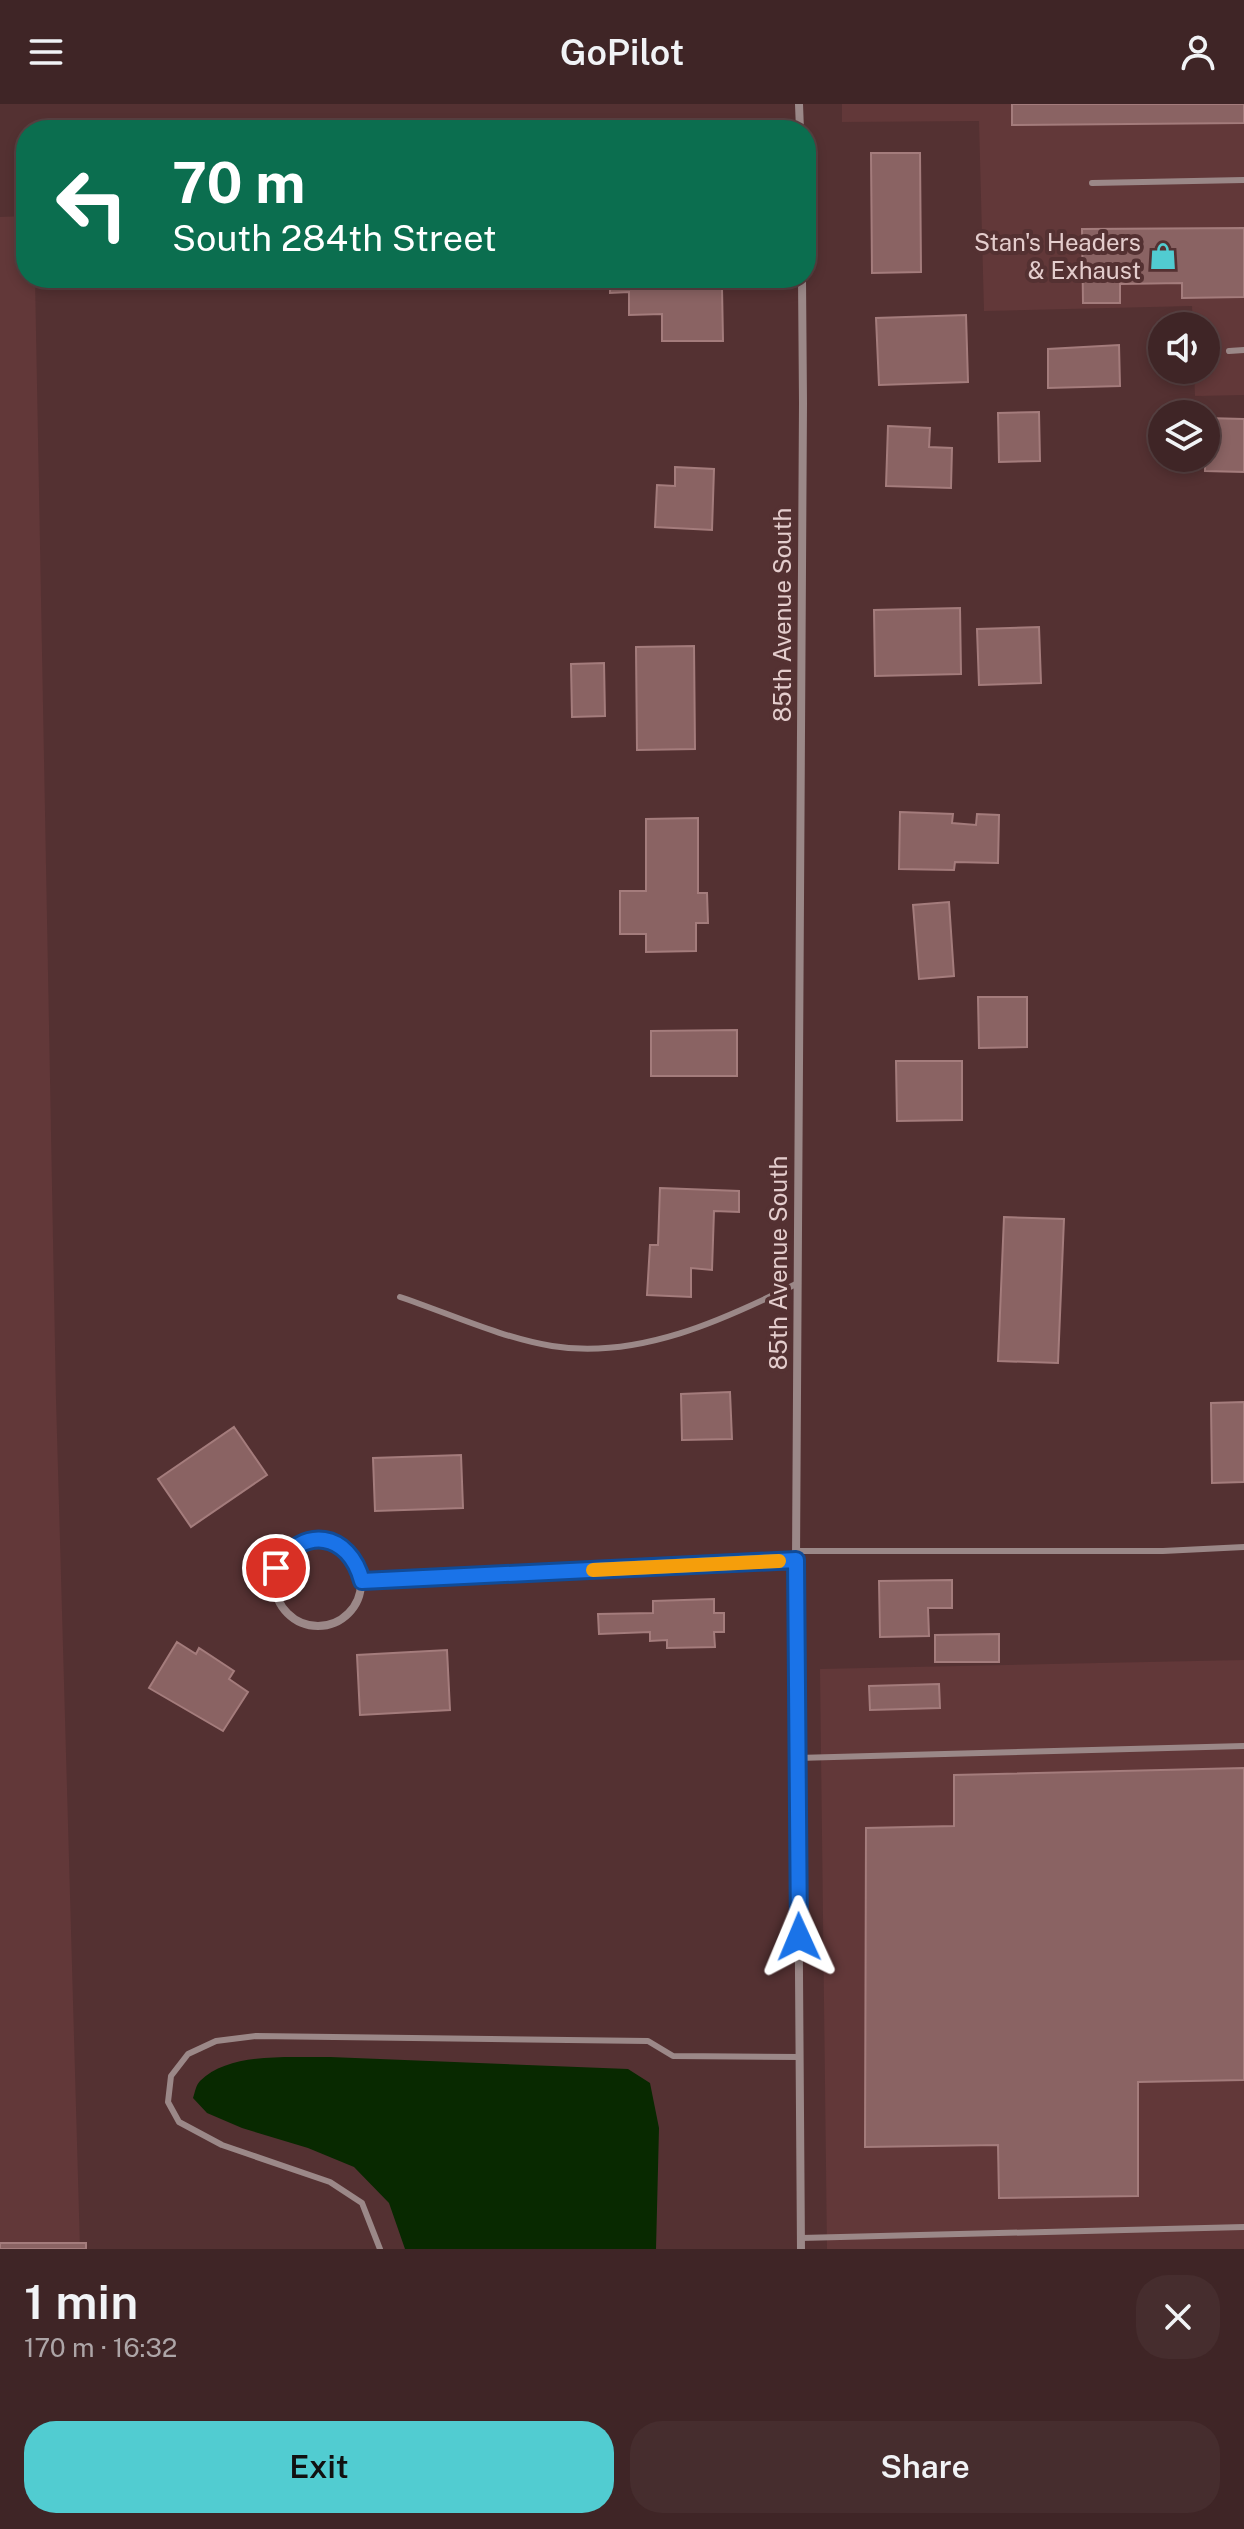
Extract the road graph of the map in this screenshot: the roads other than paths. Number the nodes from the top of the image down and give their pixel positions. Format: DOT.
graph roads {
  1 [pos="1244,180"];
  2 [pos="1092,183"];
  3 [pos="802,288"];
  4 [pos="1244,350"];
  5 [pos="1229,351"];
  6 [pos="798,1283"];
  7 [pos="400,1297"];
  8 [pos="1244,1547"];
  9 [pos="796,1556"];
  10 [pos="362,1581"];
  11 [pos="1244,1746"];
  12 [pos="797,1758"];
  13 [pos="800,2057"];
  14 [pos="1244,2227"];
  15 [pos="801,2238"];
  16 [pos="380,2249"];
  17 [pos="801,2249"];
  1 -- 2 [label="lane"];
  3 -- 6 [label="street, 85th Avenue South"];
  4 -- 5 [label="lane"];
  6 -- 7 [label="lane"];
  6 -- 9 [label="street, 85th Avenue South"];
  8 -- 9 [label="lane"];
  9 -- 10 [label="street"];
  9 -- 12 [label="street, 85th Avenue South"];
  10 -- 10 [label="street"];
  11 -- 12 [label="lane"];
  12 -- 13 [label="street, 85th Avenue South"];
  13 -- 15 [label="street, 85th Avenue South"];
  13 -- 16 [label="lane"];
  14 -- 15 [label="lane"];
  15 -- 17 [label="street, 85th Avenue South"];
}
